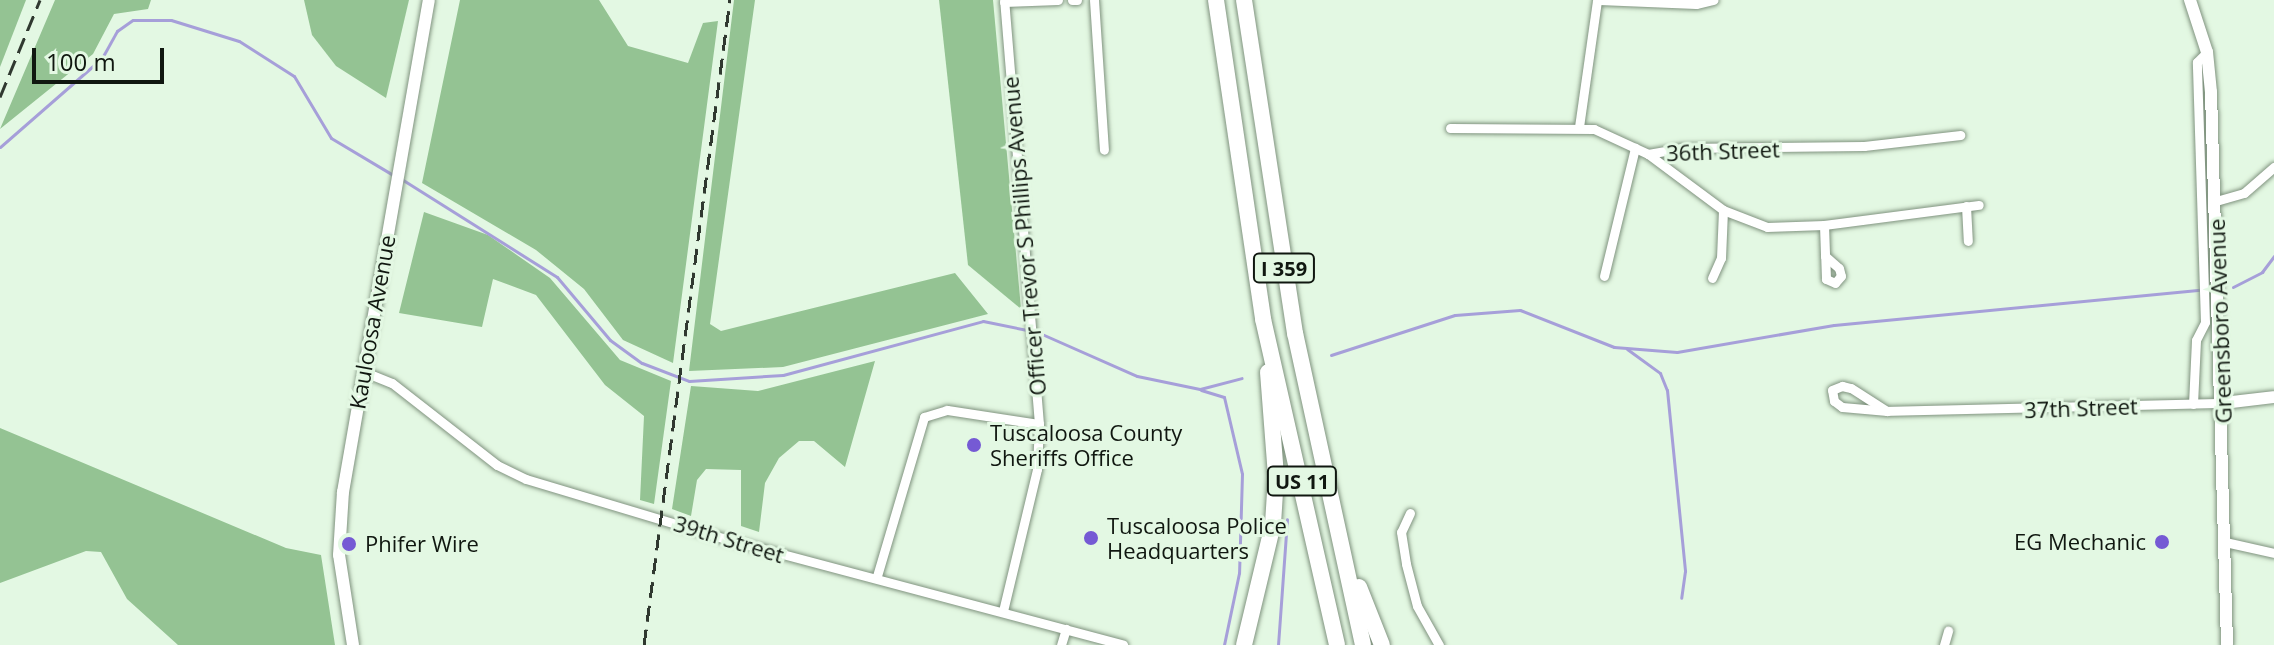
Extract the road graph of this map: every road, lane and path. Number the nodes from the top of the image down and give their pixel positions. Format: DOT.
graph roads {
  1 [pos="429,0"];
  2 [pos="1058,0"];
  3 [pos="1094,0"];
  4 [pos="1216,0"];
  5 [pos="1244,0"];
  6 [pos="1598,0"];
  7 [pos="1714,0"];
  8 [pos="2190,0"];
  9 [pos="1004,1"];
  10 [pos="2207,52"];
  11 [pos="1579,127"];
  12 [pos="1450,128"];
  13 [pos="1960,135"];
  14 [pos="1635,148"];
  15 [pos="1104,150"];
  16 [pos="1648,154"];
  17 [pos="2274,167"];
  18 [pos="2216,201"];
  19 [pos="1979,205"];
  20 [pos="1966,206"];
  21 [pos="1723,210"];
  22 [pos="1824,225"];
  23 [pos="1968,241"];
  24 [pos="1825,256"];
  25 [pos="1604,276"];
  26 [pos="1712,278"];
  27 [pos="1263,319"];
  28 [pos="362,371"];
  29 [pos="2274,397"];
  30 [pos="2223,403"];
  31 [pos="2193,404"];
  32 [pos="1887,411"];
  33 [pos="1039,424"];
  34 [pos="1410,513"];
  35 [pos="1338,533"];
  36 [pos="2225,542"];
  37 [pos="2274,553"];
  38 [pos="877,576"];
  39 [pos="1003,611"];
  40 [pos="1066,629"];
  41 [pos="1948,631"];
  42 [pos="353,645"];
  43 [pos="1061,645"];
  44 [pos="1123,645"];
  45 [pos="1246,645"];
  46 [pos="1337,645"];
  47 [pos="1363,645"];
  48 [pos="1382,645"];
  49 [pos="1439,645"];
  50 [pos="1944,645"];
  51 [pos="2227,645"];
  1 -- 28 [label="street, Kauloosa Avenue"];
  2 -- 9 [label="street"];
  3 -- 15 [label="street"];
  4 -- 27 [label="highway, I 359"];
  5 -- 35 [label="highway, I 359"];
  6 -- 7 [label="street"];
  6 -- 11 [label="street"];
  8 -- 10 [label="street, Greensboro Avenue"];
  9 -- 33 [label="street, Officer Trevor S Phillips Avenue"];
  10 -- 18 [label="street, Greensboro Avenue"];
  10 -- 31 [label="street"];
  11 -- 12 [label="street"];
  11 -- 14 [label="street"];
  13 -- 16 [label="street, 36th Street"];
  14 -- 16 [label="street"];
  14 -- 25 [label="street"];
  16 -- 21 [label="street, 36th Street"];
  17 -- 18 [label="street"];
  18 -- 30 [label="street, Greensboro Avenue"];
  19 -- 20 [label="street, 36th Street"];
  20 -- 22 [label="street, 36th Street"];
  20 -- 23 [label="street"];
  21 -- 22 [label="street, 36th Street"];
  21 -- 26 [label="street"];
  22 -- 24 [label="street"];
  27 -- 45 [label="highway"];
  27 -- 46 [label="highway, US 11"];
  28 -- 38 [label="street, 39th Street"];
  28 -- 42 [label="street, Kauloosa Avenue"];
  29 -- 30 [label="street, 37th Street"];
  30 -- 31 [label="street, 37th Street"];
  30 -- 36 [label="street, Greensboro Avenue"];
  31 -- 32 [label="street, 37th Street"];
  32 -- 32 [label="street, 37th Street"];
  33 -- 38 [label="street"];
  33 -- 39 [label="street, Officer Trevor S Phillips Avenue"];
  34 -- 49 [label="street"];
  35 -- 47 [label="highway, I 359"];
  35 -- 48 [label="highway"];
  36 -- 37 [label="street"];
  36 -- 51 [label="street, Greensboro Avenue"];
  38 -- 39 [label="street, 39th Street"];
  39 -- 40 [label="street, 39th Street"];
  40 -- 43 [label="street"];
  40 -- 44 [label="street, 39th Street"];
  41 -- 50 [label="street"];
}
